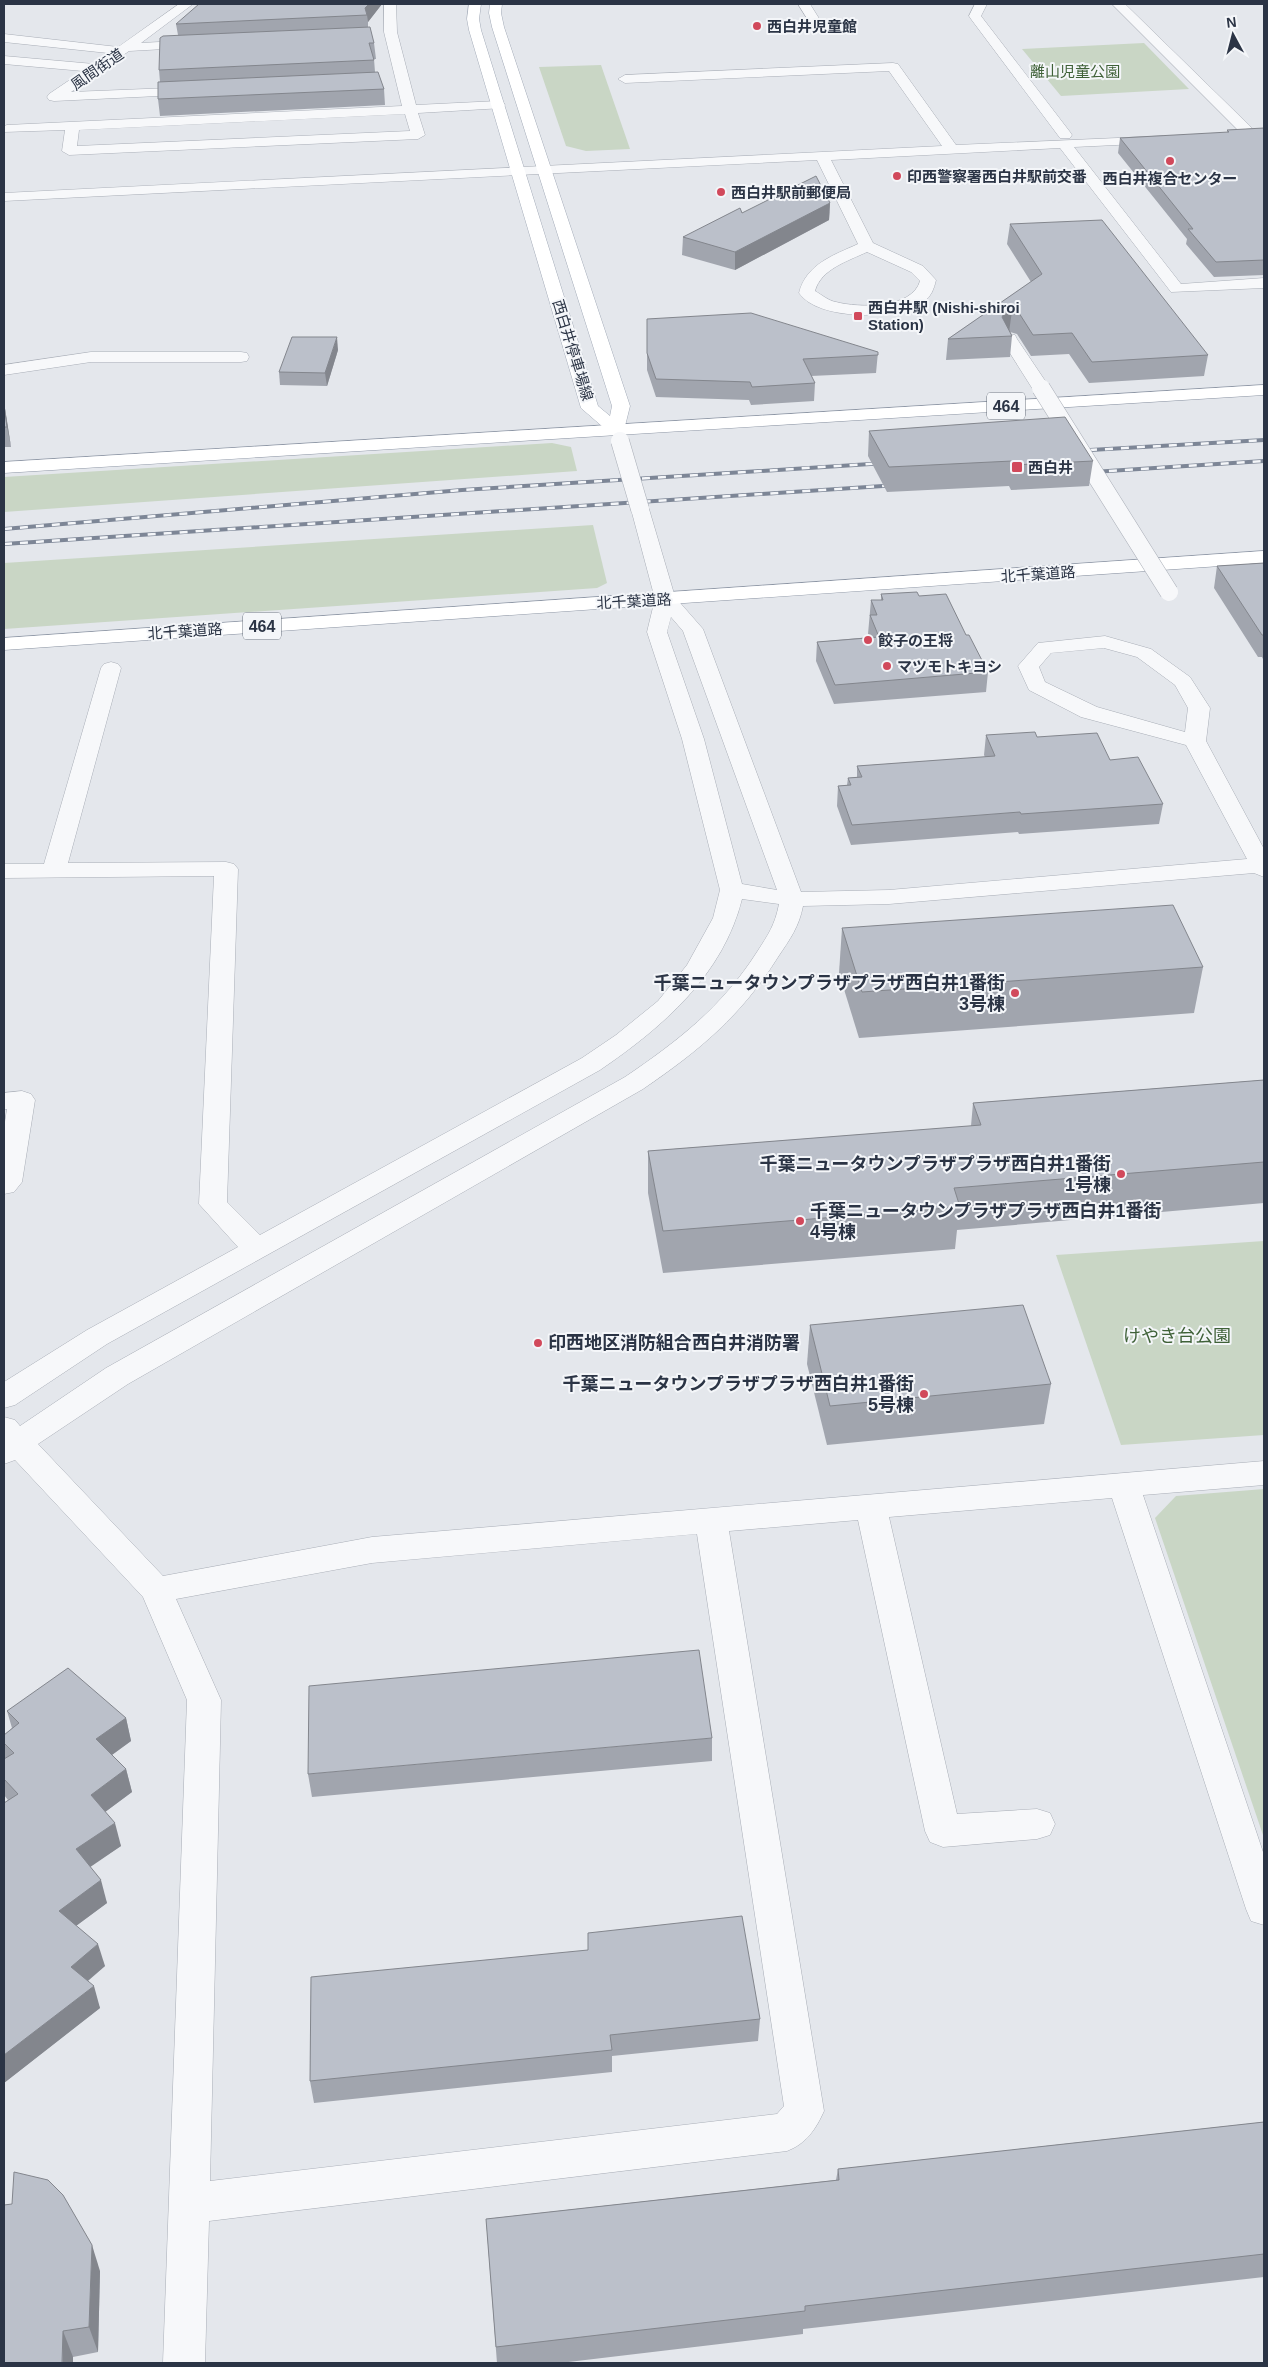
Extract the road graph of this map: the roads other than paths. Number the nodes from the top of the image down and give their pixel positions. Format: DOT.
graph roads {
  1 [pos="187,4"];
  2 [pos="390,4"];
  3 [pos="475,4"];
  4 [pos="496,4"];
  5 [pos="804,4"];
  6 [pos="981,4"];
  7 [pos="1118,4"];
  8 [pos="814,20"];
  9 [pos="4,38"];
  10 [pos="206,44"];
  11 [pos="125,49"];
  12 [pos="4,60"];
  13 [pos="98,68"];
  14 [pos="625,79"];
  15 [pos="384,82"];
  16 [pos="403,82"];
  17 [pos="204,90"];
  18 [pos="498,104"];
  19 [pos="411,109"];
  20 [pos="31,113"];
  21 [pos="73,126"];
  22 [pos="6,130"];
  23 [pos="1257,134"];
  24 [pos="1231,135"];
  25 [pos="1173,138"];
  26 [pos="1065,140"];
  27 [pos="952,150"];
  28 [pos="822,156"];
  29 [pos="545,170"];
  30 [pos="519,171"];
  31 [pos="4,197"];
  32 [pos="867,246"];
  33 [pos="1264,283"];
  34 [pos="1009,339"];
  35 [pos="242,357"];
  36 [pos="4,370"];
  37 [pos="1264,390"];
  38 [pos="619,435"];
  39 [pos="4,468"];
  40 [pos="1264,557"];
  41 [pos="663,592"];
  42 [pos="1169,592"];
  43 [pos="4,644"];
  44 [pos="111,668"];
  45 [pos="1195,741"];
  46 [pos="1264,867"];
  47 [pos="4,871"];
  48 [pos="54,871"];
  49 [pos="732,890"];
  50 [pos="792,899"];
  51 [pos="4,1101"];
  52 [pos="4,1185"];
  53 [pos="258,1250"];
  54 [pos="4,1398"];
  55 [pos="9,1441"];
  56 [pos="1264,1473"];
  57 [pos="1123,1484"];
  58 [pos="871,1506"];
  59 [pos="711,1520"];
  60 [pos="156,1590"];
  61 [pos="1038,1824"];
  62 [pos="1264,1909"];
  63 [pos="189,2203"];
  64 [pos="184,2363"];
  1 -- 11 [label="street, 風間街道"];
  2 -- 16 [label="street"];
  3 -- 18 [label="main road, 西白井停車場線"];
  4 -- 29 [label="main road, 西白井停車場線"];
  5 -- 8 [label="street"];
  6 -- 26 [label="street"];
  7 -- 23 [label="street"];
  9 -- 11 [label="street"];
  10 -- 11 [label="street"];
  11 -- 13 [label="street, 風間街道"];
  12 -- 13 [label="street"];
  13 -- 17 [label="street, 風間街道"];
  14 -- 27 [label="street"];
  15 -- 16 [label="street"];
  16 -- 19 [label="street"];
  18 -- 19 [label="street"];
  18 -- 30 [label="main road, 西白井停車場線"];
  19 -- 21 [label="street"];
  19 -- 21 [label="street"];
  20 -- 22 [label="street"];
  21 -- 22 [label="street"];
  23 -- 24 [label="street"];
  25 -- 26 [label="street"];
  26 -- 27 [label="street"];
  26 -- 33 [label="street"];
  27 -- 28 [label="street"];
  28 -- 29 [label="street"];
  28 -- 32 [label="street"];
  29 -- 30 [label="street"];
  29 -- 38 [label="main road, 西白井停車場線"];
  30 -- 31 [label="street"];
  30 -- 38 [label="main road, 西白井停車場線"];
  32 -- 32 [label="street"];
  34 -- 42 [label="street, bridge"];
  35 -- 36 [label="street"];
  37 -- 38 [label="main road, 464"];
  38 -- 39 [label="main road, 464"];
  38 -- 41 [label="street, bridge"];
  40 -- 41 [label="main road, 北千葉道路 / 464"];
  41 -- 43 [label="main road, 北千葉道路 / 464"];
  41 -- 49 [label="street"];
  41 -- 50 [label="street"];
  44 -- 48 [label="street"];
  45 -- 45 [label="street"];
  45 -- 46 [label="street"];
  46 -- 50 [label="street"];
  47 -- 48 [label="street"];
  48 -- 53 [label="street"];
  49 -- 50 [label="street"];
  49 -- 53 [label="street"];
  50 -- 55 [label="street"];
  51 -- 52 [label="street"];
  53 -- 54 [label="street"];
  55 -- 60 [label="street"];
  56 -- 57 [label="street"];
  57 -- 58 [label="street"];
  57 -- 62 [label="street"];
  58 -- 59 [label="street"];
  58 -- 61 [label="street"];
  59 -- 60 [label="street"];
  59 -- 63 [label="street"];
  60 -- 63 [label="street"];
  63 -- 64 [label="street"];
}
